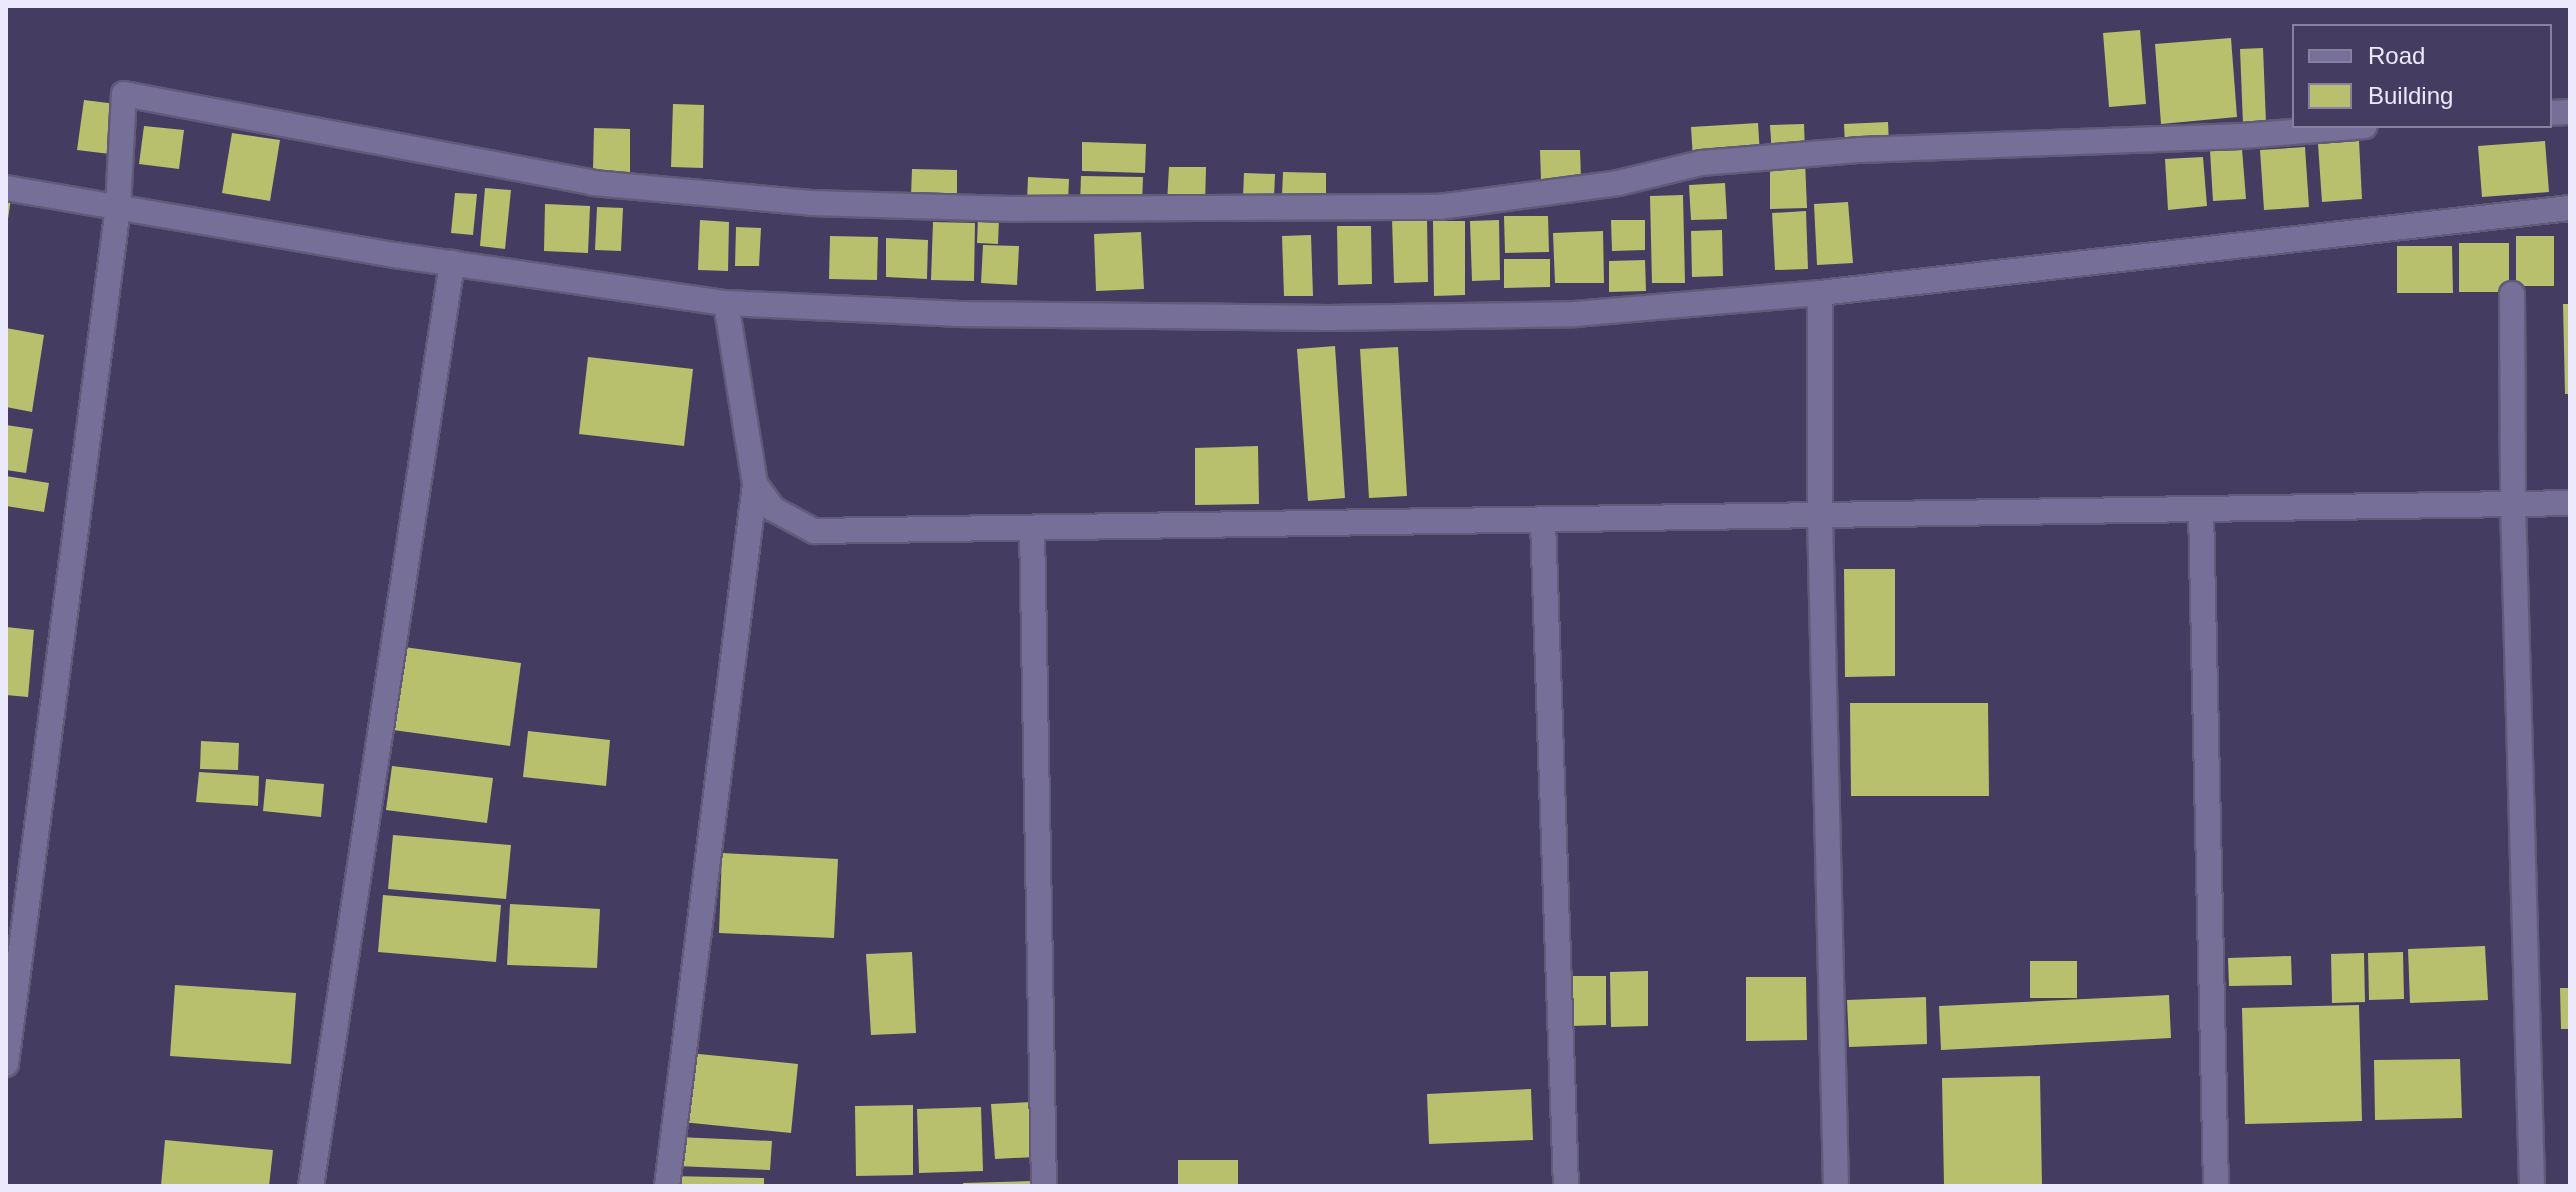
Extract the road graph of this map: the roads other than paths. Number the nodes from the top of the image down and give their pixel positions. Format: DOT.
graph roads {
  1 [pos="2340,128"];
  2 [pos="6,188"];
  3 [pos="118,207"];
  4 [pos="2570,208"];
  5 [pos="452,263"];
  6 [pos="1820,293"];
  7 [pos="2512,294"];
  8 [pos="726,303"];
  9 [pos="755,484"];
  10 [pos="2570,503"];
  11 [pos="2513,504"];
  12 [pos="2201,510"];
  13 [pos="1820,517"];
  14 [pos="1543,522"];
  15 [pos="1032,528"];
  16 [pos="6,1064"];
  17 [pos="311,1186"];
  18 [pos="667,1186"];
  19 [pos="1044,1186"];
  20 [pos="1566,1186"];
  21 [pos="1836,1186"];
  22 [pos="2216,1186"];
  23 [pos="2532,1186"];
  1 -- 3 [label="street"];
  2 -- 3 [label="street"];
  3 -- 5 [label="street"];
  3 -- 16 [label="street"];
  4 -- 6 [label="street"];
  5 -- 8 [label="street"];
  5 -- 17 [label="street"];
  6 -- 8 [label="street"];
  6 -- 13 [label="street"];
  7 -- 11 [label="street"];
  8 -- 9 [label="street"];
  9 -- 15 [label="street"];
  9 -- 18 [label="street"];
  10 -- 11 [label="street"];
  11 -- 12 [label="street"];
  11 -- 23 [label="street"];
  12 -- 13 [label="street"];
  12 -- 22 [label="street"];
  13 -- 14 [label="street"];
  13 -- 21 [label="street"];
  14 -- 15 [label="street"];
  14 -- 20 [label="street"];
  15 -- 19 [label="street"];
}
